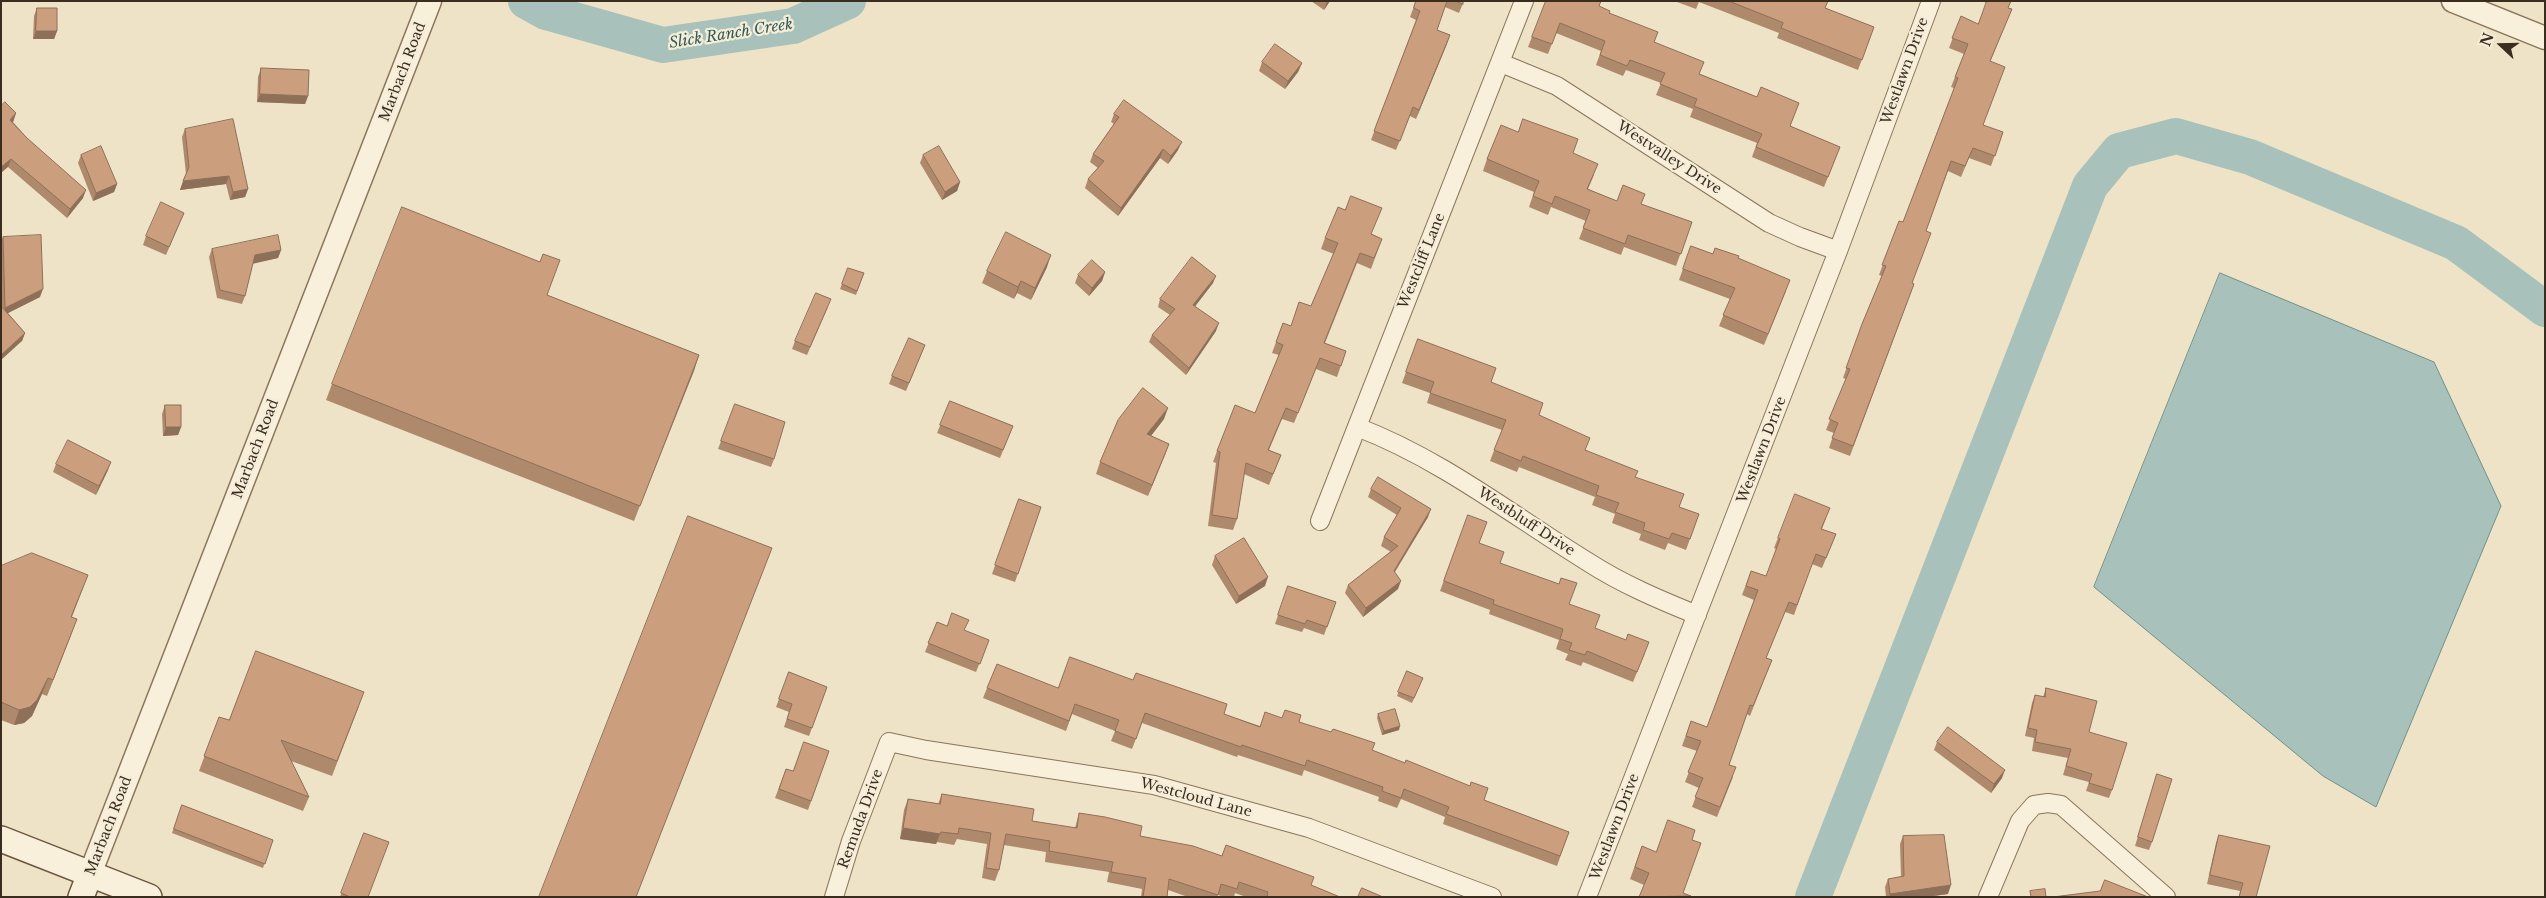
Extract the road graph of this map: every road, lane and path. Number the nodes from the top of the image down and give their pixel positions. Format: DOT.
graph roads {
  1 [pos="1524,1"];
  2 [pos="1931,1"];
  3 [pos="2453,1"];
  4 [pos="429,4"];
  5 [pos="2545,38"];
  6 [pos="1501,63"];
  7 [pos="1838,251"];
  8 [pos="1357,427"];
  9 [pos="1320,521"];
  10 [pos="1697,616"];
  11 [pos="889,742"];
  12 [pos="1,839"];
  13 [pos="86,885"];
  14 [pos="149,897"];
  15 [pos="834,897"];
  16 [pos="1492,897"];
  17 [pos="1587,897"];
  18 [pos="1988,897"];
  19 [pos="2166,897"];
  1 -- 6 [label="street, Westcliff Lane"];
  2 -- 7 [label="street, Westlawn Drive"];
  3 -- 5 [label="street"];
  4 -- 13 [label="street, Marbach Road"];
  6 -- 7 [label="street, Westvalley Drive"];
  6 -- 8 [label="street, Westcliff Lane"];
  7 -- 10 [label="street, Westlawn Drive"];
  8 -- 9 [label="street, Westcliff Lane"];
  8 -- 10 [label="street, Westbluff Drive"];
  10 -- 17 [label="street, Westlawn Drive"];
  11 -- 15 [label="street, Remuda Drive"];
  11 -- 16 [label="street, Westcloud Lane"];
  12 -- 13 [label="main road"];
  13 -- 14 [label="main road"];
  18 -- 19 [label="street"];
}
